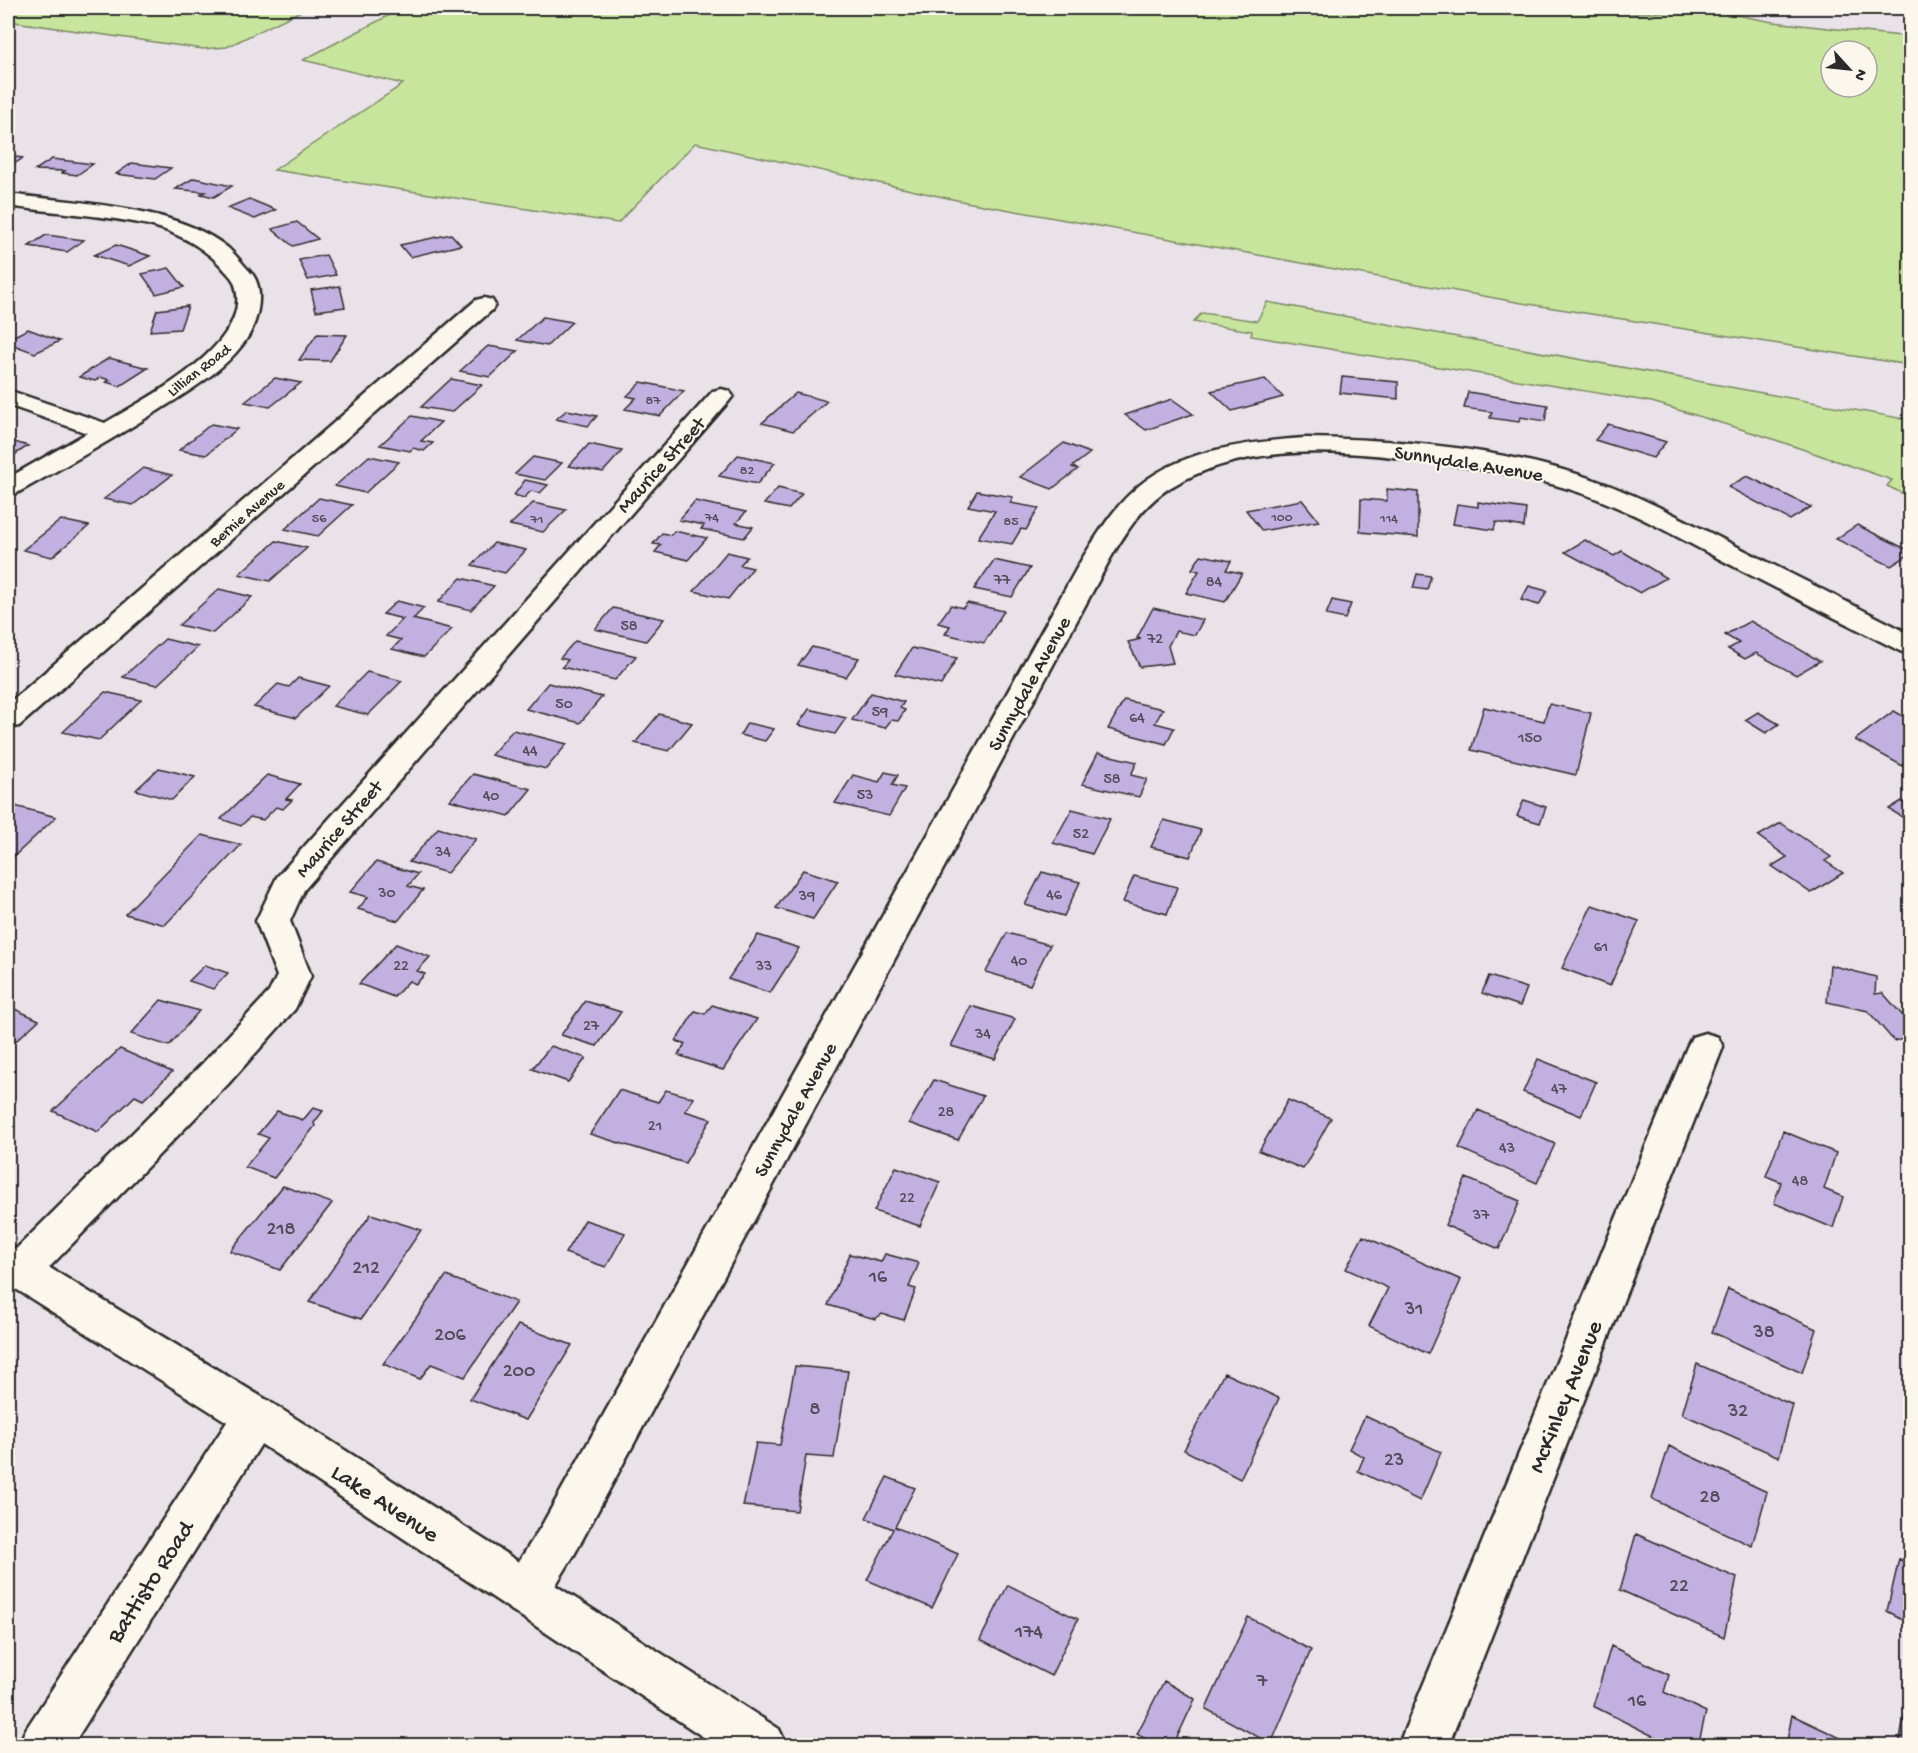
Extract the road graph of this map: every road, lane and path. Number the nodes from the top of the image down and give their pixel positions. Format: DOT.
graph roads {
  1 [pos="8,200"];
  2 [pos="484,305"];
  3 [pos="721,396"];
  4 [pos="8,397"];
  5 [pos="106,432"];
  6 [pos="8,488"];
  7 [pos="1911,645"];
  8 [pos="8,719"];
  9 [pos="1705,1047"];
  10 [pos="14,1267"];
  11 [pos="255,1416"];
  12 [pos="525,1593"];
  13 [pos="43,1746"];
  14 [pos="762,1746"];
  15 [pos="1423,1746"];
  1 -- 5 [label="street, Lillian Road"];
  2 -- 8 [label="street, Bernie Avenue"];
  3 -- 10 [label="street, Maurice Street"];
  4 -- 5 [label="street"];
  5 -- 6 [label="street, Lillian Road"];
  7 -- 12 [label="street, Sunnydale Avenue"];
  9 -- 15 [label="street, McKinley Avenue"];
  10 -- 11 [label="street, Lake Avenue"];
  11 -- 12 [label="street, Lake Avenue"];
  11 -- 13 [label="street, Battisto Road"];
  12 -- 14 [label="street, Lake Avenue"];
}
